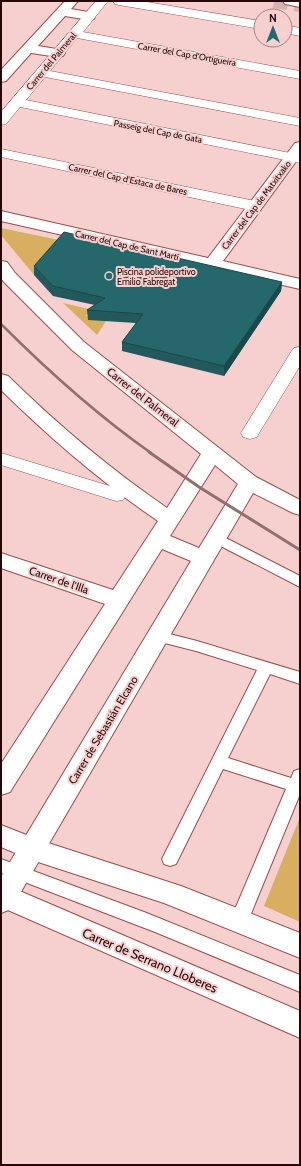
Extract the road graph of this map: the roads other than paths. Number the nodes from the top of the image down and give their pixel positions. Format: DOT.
graph roads {
  1 [pos="72,1"];
  2 [pos="102,1"];
  3 [pos="119,1"];
  4 [pos="62,12"];
  5 [pos="89,16"];
  6 [pos="253,24"];
  7 [pos="74,34"];
  8 [pos="28,49"];
  9 [pos="58,53"];
  10 [pos="42,72"];
  11 [pos="300,75"];
  12 [pos="1,78"];
  13 [pos="16,102"];
  14 [pos="1,121"];
  15 [pos="300,122"];
  16 [pos="1,152"];
  17 [pos="297,154"];
  18 [pos="255,206"];
  19 [pos="1,216"];
  20 [pos="212,264"];
  21 [pos="1,266"];
  22 [pos="300,284"];
  23 [pos="300,352"];
  24 [pos="1,381"];
  25 [pos="250,434"];
  26 [pos="212,453"];
  27 [pos="1,459"];
  28 [pos="249,482"];
  29 [pos="116,495"];
  30 [pos="300,508"];
  31 [pos="170,519"];
  32 [pos="216,538"];
  33 [pos="157,539"];
  34 [pos="204,558"];
  35 [pos="1,560"];
  36 [pos="300,582"];
  37 [pos="117,600"];
  38 [pos="158,636"];
  39 [pos="266,667"];
  40 [pos="300,678"];
  41 [pos="219,761"];
  42 [pos="298,781"];
  43 [pos="1,785"];
  44 [pos="1,836"];
  45 [pos="32,849"];
  46 [pos="170,859"];
  47 [pos="10,869"];
  48 [pos="2,897"];
  49 [pos="239,921"];
  50 [pos="300,946"];
  51 [pos="300,984"];
  52 [pos="300,1025"];
  1 -- 4 [label="street"];
  2 -- 5 [label="street, Carrer del Palmeral"];
  3 -- 6 [label="street"];
  4 -- 5 [label="street"];
  4 -- 8 [label="street"];
  5 -- 7 [label="street, Carrer del Palmeral"];
  7 -- 9 [label="street, Carrer del Palmeral"];
  7 -- 11 [label="street, Carrer del Cap d'Ortigueira"];
  8 -- 9 [label="street"];
  8 -- 12 [label="street"];
  9 -- 10 [label="street, Carrer del Palmeral"];
  10 -- 13 [label="street, Carrer del Palmeral"];
  10 -- 15 [label="street"];
  13 -- 14 [label="street, Carrer del Palmeral"];
  13 -- 17 [label="street, Passeig del Cap de Gata"];
  16 -- 18 [label="street, Carrer del Cap d'Estaca de Bares"];
  17 -- 18 [label="street, Carrer del Cap de Matxitxako"];
  18 -- 20 [label="street, Carrer del Cap de Matxitxako"];
  19 -- 20 [label="street, Carrer del Cap de Sant Martí"];
  20 -- 22 [label="street, Carrer del Cap de Sant Martí"];
  21 -- 26 [label="street, Carrer del Palmeral"];
  23 -- 25 [label="street"];
  24 -- 31 [label="street"];
  26 -- 28 [label="street, Carrer del Palmeral"];
  26 -- 31 [label="street"];
  27 -- 29 [label="street"];
  28 -- 30 [label="street, Carrer del Palmeral"];
  28 -- 32 [label="street, Carrer de Sebastián Elcano"];
  31 -- 33 [label="street"];
  32 -- 34 [label="street, Carrer de Sebastián Elcano"];
  32 -- 36 [label="lane"];
  33 -- 34 [label="street"];
  33 -- 37 [label="street"];
  34 -- 38 [label="street, Carrer de Sebastián Elcano"];
  35 -- 37 [label="street, Carrer de l'Illa"];
  37 -- 43 [label="street"];
  38 -- 39 [label="lane"];
  38 -- 45 [label="street, Carrer de Sebastián Elcano"];
  39 -- 40 [label="lane"];
  39 -- 41 [label="lane"];
  41 -- 42 [label="lane"];
  41 -- 46 [label="lane"];
  42 -- 49 [label="lane"];
  44 -- 45 [label="street"];
  45 -- 47 [label="street, Carrer de Sebastián Elcano"];
  45 -- 49 [label="street"];
  47 -- 48 [label="street, Carrer de Sebastián Elcano"];
  47 -- 51 [label="lane"];
  48 -- 52 [label="street, Carrer de Serrano Lloberes"];
  49 -- 50 [label="street"];
}
